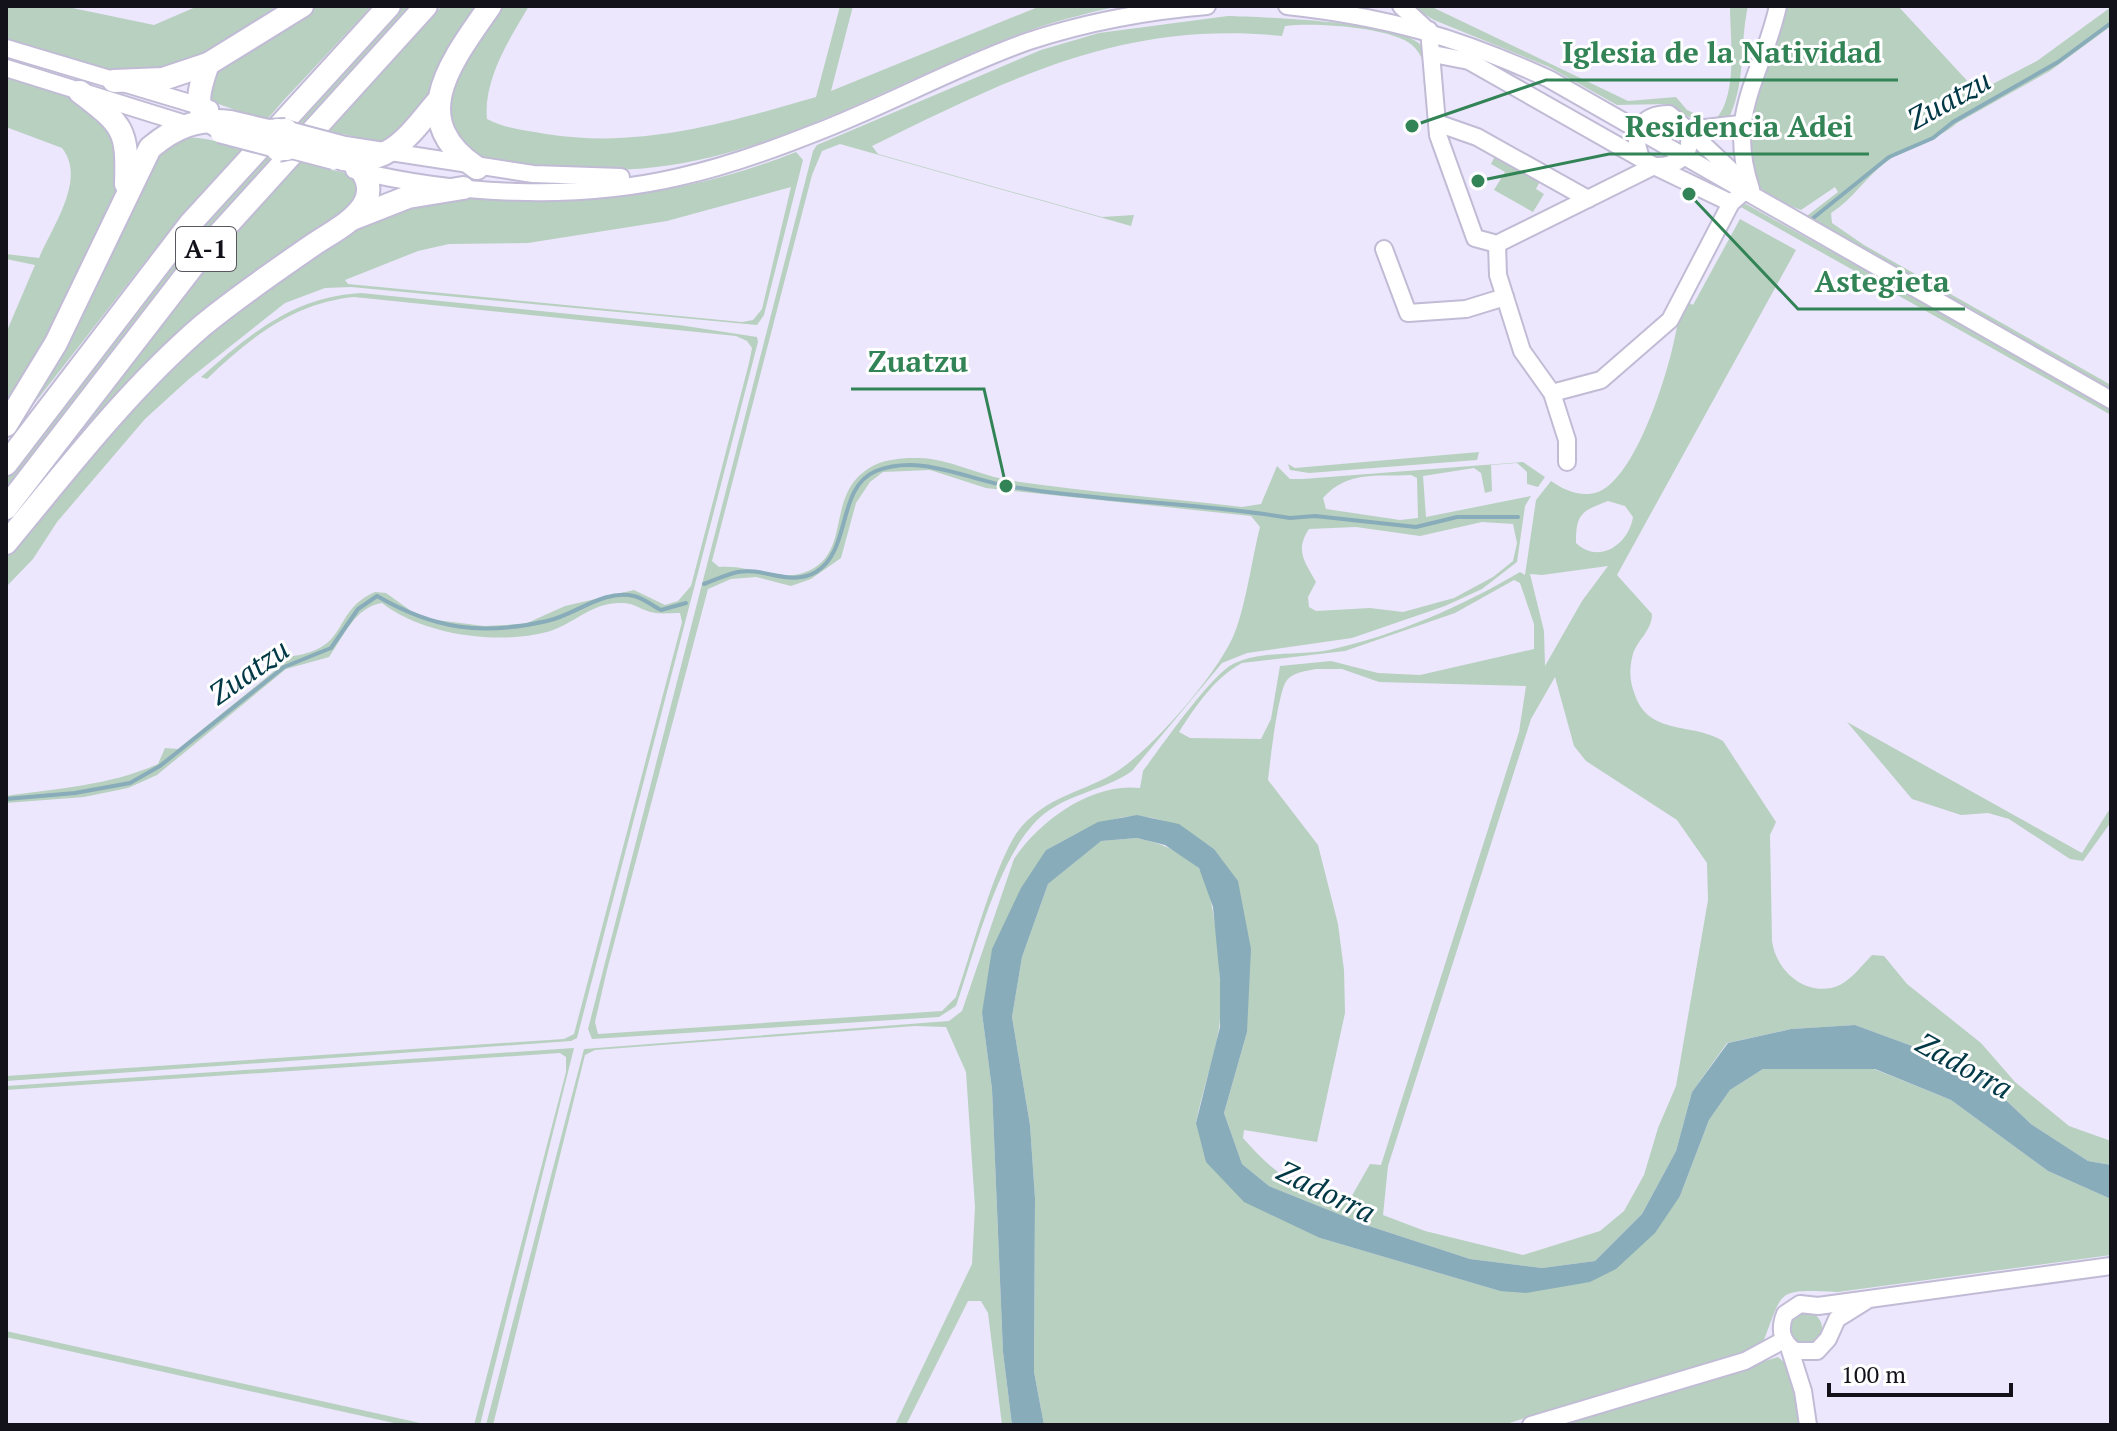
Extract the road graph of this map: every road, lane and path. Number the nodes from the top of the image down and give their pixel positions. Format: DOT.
graph roads {
  1 [pos="302,6"];
  2 [pos="389,6"];
  3 [pos="426,6"];
  4 [pos="490,6"];
  5 [pos="1207,6"];
  6 [pos="1401,6"];
  7 [pos="1778,6"];
  8 [pos="1299,7"];
  9 [pos="1342,9"];
  10 [pos="1387,13"];
  11 [pos="1429,30"];
  12 [pos="6,48"];
  13 [pos="1433,54"];
  14 [pos="208,64"];
  15 [pos="6,68"];
  16 [pos="114,81"];
  17 [pos="80,92"];
  18 [pos="438,101"];
  19 [pos="214,121"];
  20 [pos="1437,123"];
  21 [pos="1740,124"];
  22 [pos="1638,129"];
  23 [pos="1688,130"];
  24 [pos="384,154"];
  25 [pos="1640,155"];
  26 [pos="344,158"];
  27 [pos="1684,158"];
  28 [pos="730,163"];
  29 [pos="1654,166"];
  30 [pos="477,168"];
  31 [pos="463,188"];
  32 [pos="126,193"];
  33 [pos="1742,195"];
  34 [pos="1588,199"];
  35 [pos="347,221"];
  36 [pos="1497,244"];
  37 [pos="1384,249"];
  38 [pos="1505,297"];
  39 [pos="1552,393"];
  40 [pos="2111,400"];
  41 [pos="6,425"];
  42 [pos="1567,462"];
  43 [pos="6,464"];
  44 [pos="6,508"];
  45 [pos="6,543"];
  46 [pos="2111,1266"];
  47 [pos="1869,1299"];
  48 [pos="1818,1306"];
  49 [pos="1831,1332"];
  50 [pos="1786,1343"];
  51 [pos="1817,1351"];
  52 [pos="1803,1391"];
  53 [pos="1531,1425"];
  54 [pos="1808,1425"];
  1 -- 14 [label="highway"];
  2 -- 43 [label="highway, A-1"];
  3 -- 44 [label="highway, A-1"];
  4 -- 18 [label="highway"];
  5 -- 28 [label="street"];
  6 -- 11 [label="street"];
  7 -- 21 [label="street"];
  8 -- 9 [label="street"];
  9 -- 10 [label="street"];
  10 -- 11 [label="street"];
  11 -- 13 [label="street"];
  11 -- 22 [label="street"];
  12 -- 16 [label="street"];
  13 -- 20 [label="street"];
  13 -- 25 [label="street"];
  14 -- 16 [label="highway"];
  14 -- 19 [label="highway"];
  15 -- 17 [label="street"];
  16 -- 19 [label="street"];
  17 -- 19 [label="street"];
  17 -- 32 [label="highway"];
  18 -- 24 [label="highway"];
  18 -- 30 [label="highway"];
  19 -- 26 [label="highway, bridge"];
  19 -- 32 [label="highway"];
  20 -- 34 [label="street"];
  20 -- 36 [label="street"];
  21 -- 23 [label="street"];
  21 -- 33 [label="street"];
  22 -- 23 [label="street"];
  22 -- 25 [label="street"];
  22 -- 27 [label="street"];
  23 -- 27 [label="street"];
  23 -- 33 [label="street"];
  24 -- 26 [label="highway"];
  24 -- 30 [label="street"];
  25 -- 29 [label="street"];
  26 -- 31 [label="street"];
  26 -- 35 [label="highway"];
  27 -- 29 [label="street"];
  27 -- 33 [label="street"];
  28 -- 30 [label="street"];
  28 -- 31 [label="street"];
  29 -- 33 [label="street"];
  29 -- 34 [label="street"];
  31 -- 35 [label="highway"];
  32 -- 41 [label="highway"];
  33 -- 39 [label="street"];
  33 -- 40 [label="street"];
  34 -- 36 [label="street"];
  35 -- 45 [label="highway"];
  36 -- 38 [label="street"];
  37 -- 38 [label="street"];
  38 -- 39 [label="street"];
  39 -- 42 [label="street"];
  46 -- 47 [label="street"];
  47 -- 48 [label="street"];
  47 -- 49 [label="street"];
  48 -- 49 [label="street"];
  48 -- 50 [label="street"];
  49 -- 51 [label="street"];
  50 -- 51 [label="street"];
  50 -- 52 [label="street"];
  50 -- 53 [label="street"];
  51 -- 52 [label="street"];
  52 -- 54 [label="street"];
}
